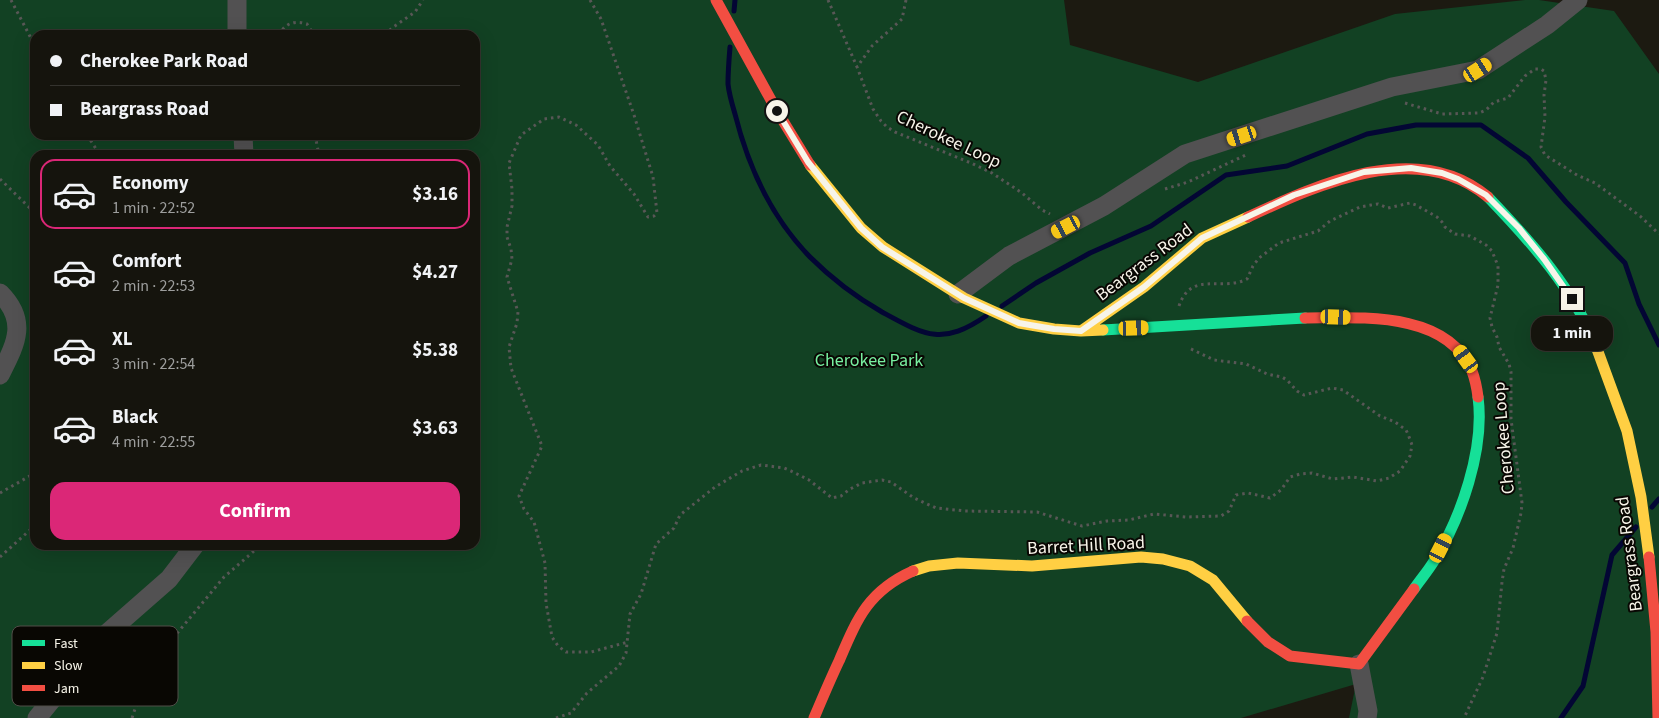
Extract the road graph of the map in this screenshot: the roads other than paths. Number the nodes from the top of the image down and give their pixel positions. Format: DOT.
graph roads {
  1 [pos="237,0"];
  2 [pos="716,0"];
  3 [pos="1578,0"];
  4 [pos="237,30"];
  5 [pos="0,294"];
  6 [pos="961,296"];
  7 [pos="1081,331"];
  8 [pos="0,376"];
  9 [pos="191,550"];
  10 [pos="115,626"];
  11 [pos="1359,664"];
  12 [pos="47,706"];
  13 [pos="37,718"];
  14 [pos="814,718"];
  15 [pos="1367,718"];
  16 [pos="1658,718"];
  1 -- 4 [label="street"];
  2 -- 6 [label="street"];
  3 -- 6 [label="street"];
  5 -- 8 [label="street"];
  6 -- 7 [label="street"];
  7 -- 11 [label="street"];
  7 -- 16 [label="street, Beargrass Road"];
  9 -- 10 [label="street"];
  11 -- 14 [label="street, Barret Hill Road"];
  11 -- 15 [label="street"];
  12 -- 13 [label="street"];
}
